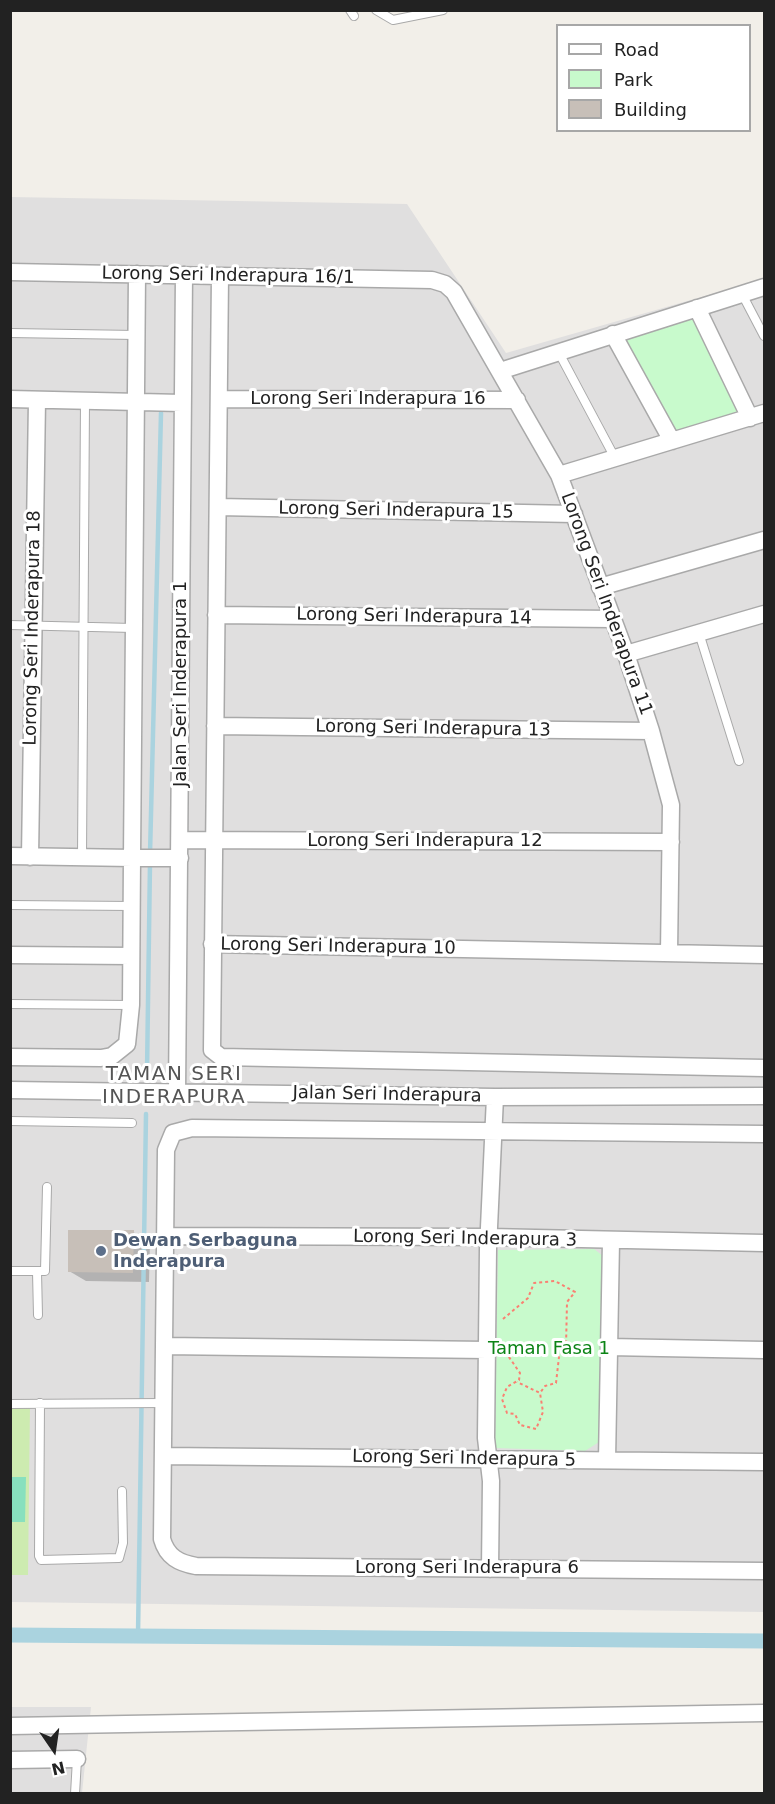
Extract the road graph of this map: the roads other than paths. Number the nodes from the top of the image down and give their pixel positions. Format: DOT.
graph roads {
  1 [pos="376,10"];
  2 [pos="443,10"];
  3 [pos="10,272"];
  4 [pos="137,274"];
  5 [pos="184,275"];
  6 [pos="220,276"];
  7 [pos="444,284"];
  8 [pos="765,287"];
  9 [pos="742,294"];
  10 [pos="697,308"];
  11 [pos="10,333"];
  12 [pos="613,334"];
  13 [pos="136,335"];
  14 [pos="765,336"];
  15 [pos="558,351"];
  16 [pos="500,371"];
  17 [pos="10,399"];
  18 [pos="220,399"];
  19 [pos="37,400"];
  20 [pos="517,400"];
  21 [pos="85,401"];
  22 [pos="135,402"];
  23 [pos="182,403"];
  24 [pos="757,415"];
  25 [pos="672,441"];
  26 [pos="615,458"];
  27 [pos="559,475"];
  28 [pos="218,507"];
  29 [pos="574,514"];
  30 [pos="765,540"];
  31 [pos="600,587"];
  32 [pos="765,614"];
  33 [pos="216,615"];
  34 [pos="612,619"];
  35 [pos="10,625"];
  36 [pos="33,625"];
  37 [pos="83,626"];
  38 [pos="133,628"];
  39 [pos="699,633"];
  40 [pos="626,654"];
  41 [pos="215,726"];
  42 [pos="651,731"];
  43 [pos="739,761"];
  44 [pos="180,840"];
  45 [pos="214,840"];
  46 [pos="671,842"];
  47 [pos="10,856"];
  48 [pos="30,857"];
  49 [pos="82,858"];
  50 [pos="138,858"];
  51 [pos="172,858"];
  52 [pos="10,905"];
  53 [pos="132,906"];
  54 [pos="212,944"];
  55 [pos="669,953"];
  56 [pos="10,955"];
  57 [pos="765,955"];
  58 [pos="131,956"];
  59 [pos="10,1004"];
  60 [pos="131,1005"];
  61 [pos="10,1057"];
  62 [pos="765,1068"];
  63 [pos="10,1090"];
  64 [pos="177,1093"];
  65 [pos="765,1096"];
  66 [pos="495,1097"];
  67 [pos="10,1121"];
  68 [pos="132,1123"];
  69 [pos="495,1131"];
  70 [pos="765,1134"];
  71 [pos="47,1187"];
  72 [pos="165,1236"];
  73 [pos="490,1237"];
  74 [pos="611,1241"];
  75 [pos="765,1243"];
  76 [pos="10,1271"];
  77 [pos="37,1272"];
  78 [pos="38,1316"];
  79 [pos="164,1346"];
  80 [pos="494,1346"];
  81 [pos="609,1347"];
  82 [pos="765,1350"];
  83 [pos="40,1403"];
  84 [pos="159,1403"];
  85 [pos="10,1404"];
  86 [pos="163,1456"];
  87 [pos="489,1460"];
  88 [pos="607,1460"];
  89 [pos="765,1462"];
  90 [pos="122,1491"];
  91 [pos="490,1569"];
  92 [pos="765,1571"];
  93 [pos="765,1713"];
  94 [pos="10,1726"];
  95 [pos="77,1759"];
  96 [pos="10,1760"];
  97 [pos="75,1794"];
  1 -- 2 [label="lane"];
  3 -- 4 [label="street, Lorong Seri Inderapura 16/1"];
  4 -- 5 [label="street, Lorong Seri Inderapura 16/1"];
  4 -- 13 [label="street"];
  5 -- 6 [label="street, Lorong Seri Inderapura 16/1"];
  5 -- 23 [label="street, Jalan Seri Inderapura 1"];
  6 -- 7 [label="street, Lorong Seri Inderapura 16/1"];
  6 -- 18 [label="street"];
  7 -- 16 [label="street, Lorong Seri Inderapura 11"];
  8 -- 9 [label="street"];
  9 -- 10 [label="street"];
  9 -- 14 [label="lane"];
  10 -- 12 [label="street"];
  10 -- 24 [label="street"];
  11 -- 13 [label="lane"];
  12 -- 15 [label="street"];
  12 -- 25 [label="street"];
  13 -- 22 [label="street"];
  15 -- 16 [label="street"];
  15 -- 26 [label="lane"];
  16 -- 20 [label="street, Lorong Seri Inderapura 11"];
  17 -- 19 [label="street"];
  18 -- 20 [label="street, Lorong Seri Inderapura 16"];
  18 -- 28 [label="street"];
  19 -- 21 [label="street"];
  19 -- 36 [label="street, Lorong Seri Inderapura 18"];
  20 -- 27 [label="street, Lorong Seri Inderapura 11"];
  21 -- 22 [label="street"];
  21 -- 37 [label="lane"];
  22 -- 23 [label="street"];
  22 -- 38 [label="street"];
  23 -- 44 [label="street, Jalan Seri Inderapura 1"];
  24 -- 25 [label="street"];
  25 -- 26 [label="street"];
  26 -- 27 [label="street"];
  27 -- 29 [label="street, Lorong Seri Inderapura 11"];
  28 -- 29 [label="street, Lorong Seri Inderapura 15"];
  28 -- 33 [label="street"];
  29 -- 31 [label="street, Lorong Seri Inderapura 11"];
  30 -- 31 [label="street"];
  31 -- 34 [label="street, Lorong Seri Inderapura 11"];
  32 -- 39 [label="street"];
  33 -- 34 [label="street, Lorong Seri Inderapura 14"];
  33 -- 41 [label="street"];
  34 -- 40 [label="street, Lorong Seri Inderapura 11"];
  35 -- 36 [label="lane"];
  36 -- 37 [label="lane"];
  36 -- 48 [label="street, Lorong Seri Inderapura 18"];
  37 -- 38 [label="lane"];
  37 -- 49 [label="lane"];
  38 -- 50 [label="street"];
  39 -- 40 [label="street"];
  39 -- 43 [label="lane"];
  40 -- 42 [label="street, Lorong Seri Inderapura 11"];
  41 -- 42 [label="street, Lorong Seri Inderapura 13"];
  41 -- 45 [label="street"];
  42 -- 46 [label="street, Lorong Seri Inderapura 11"];
  44 -- 45 [label="street, Lorong Seri Inderapura 12"];
  44 -- 51 [label="street, Jalan Seri Inderapura 1"];
  45 -- 46 [label="street, Lorong Seri Inderapura 12"];
  45 -- 54 [label="street"];
  46 -- 55 [label="street, Lorong Seri Inderapura 11"];
  47 -- 48 [label="street"];
  48 -- 49 [label="street"];
  49 -- 50 [label="street"];
  50 -- 51 [label="street"];
  50 -- 53 [label="street"];
  51 -- 64 [label="street, Jalan Seri Inderapura 1"];
  52 -- 53 [label="lane"];
  53 -- 58 [label="street"];
  54 -- 55 [label="street, Lorong Seri Inderapura 10"];
  54 -- 62 [label="street, Lorong Seri Inderapura 10"];
  55 -- 57 [label="street, Lorong Seri Inderapura 10"];
  56 -- 58 [label="street"];
  58 -- 60 [label="street"];
  59 -- 60 [label="lane"];
  60 -- 61 [label="street"];
  63 -- 64 [label="street, Jalan Seri Inderapura"];
  64 -- 66 [label="street, Jalan Seri Inderapura"];
  65 -- 66 [label="street, Jalan Seri Inderapura"];
  66 -- 69 [label="street"];
  67 -- 68 [label="lane"];
  69 -- 70 [label="street"];
  69 -- 72 [label="street"];
  69 -- 73 [label="street"];
  71 -- 77 [label="lane"];
  72 -- 73 [label="street, Lorong Seri Inderapura 3"];
  72 -- 79 [label="street"];
  73 -- 74 [label="street, Lorong Seri Inderapura 3"];
  73 -- 80 [label="street"];
  74 -- 75 [label="street, Lorong Seri Inderapura 3"];
  74 -- 81 [label="street"];
  76 -- 77 [label="lane"];
  77 -- 78 [label="lane"];
  79 -- 80 [label="street"];
  79 -- 84 [label="street"];
  80 -- 87 [label="street"];
  81 -- 82 [label="street"];
  81 -- 88 [label="street"];
  83 -- 84 [label="lane"];
  83 -- 85 [label="lane"];
  83 -- 90 [label="lane"];
  84 -- 86 [label="street"];
  86 -- 87 [label="street, Lorong Seri Inderapura 5"];
  86 -- 91 [label="street, Lorong Seri Inderapura 6"];
  87 -- 88 [label="street, Lorong Seri Inderapura 5"];
  87 -- 91 [label="street"];
  88 -- 89 [label="street, Lorong Seri Inderapura 5"];
  91 -- 92 [label="street, Lorong Seri Inderapura 6"];
  93 -- 94 [label="street"];
  95 -- 96 [label="street"];
  95 -- 97 [label="lane"];
}
